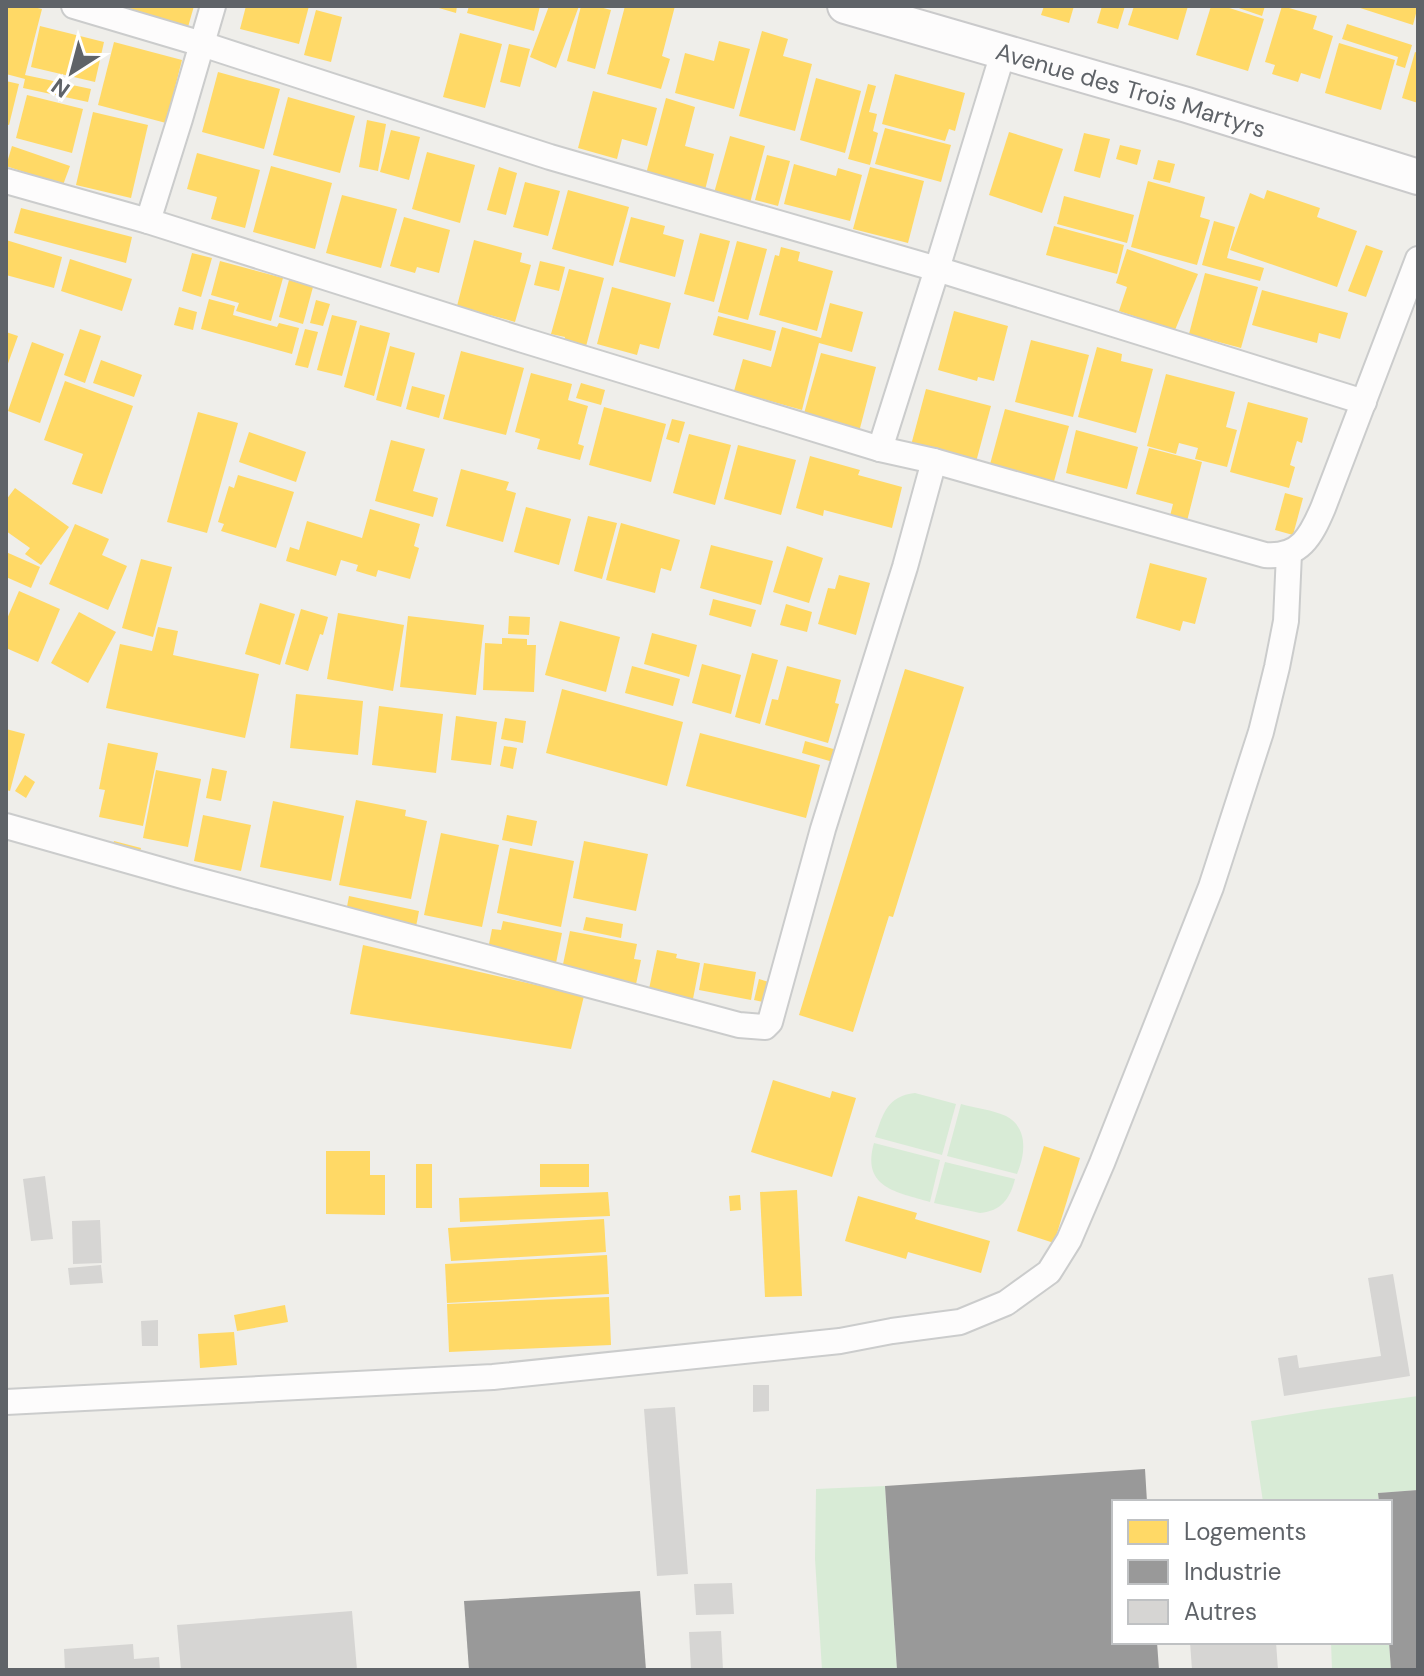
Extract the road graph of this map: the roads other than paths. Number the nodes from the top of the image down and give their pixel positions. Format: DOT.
graph roads {
  1 [pos="74,6"];
  2 [pos="213,6"];
  3 [pos="845,6"];
  4 [pos="202,44"];
  5 [pos="1003,53"];
  6 [pos="1418,177"];
  7 [pos="6,181"];
  8 [pos="148,221"];
  9 [pos="1418,259"];
  10 [pos="937,269"];
  11 [pos="1364,402"];
  12 [pos="880,449"];
  13 [pos="934,461"];
  14 [pos="1289,553"];
  15 [pos="6,826"];
  16 [pos="6,1402"];
  1 -- 4 [label="street"];
  2 -- 4 [label="street"];
  3 -- 5 [label="main road, Avenue des Trois Martyrs"];
  4 -- 8 [label="street"];
  4 -- 10 [label="street"];
  5 -- 6 [label="main road, Avenue des Trois Martyrs"];
  5 -- 10 [label="street"];
  7 -- 8 [label="street"];
  8 -- 12 [label="street"];
  9 -- 11 [label="street"];
  10 -- 11 [label="street"];
  10 -- 12 [label="street"];
  11 -- 14 [label="street"];
  12 -- 13 [label="street"];
  13 -- 14 [label="street"];
  13 -- 15 [label="street"];
  14 -- 16 [label="street"];
}
